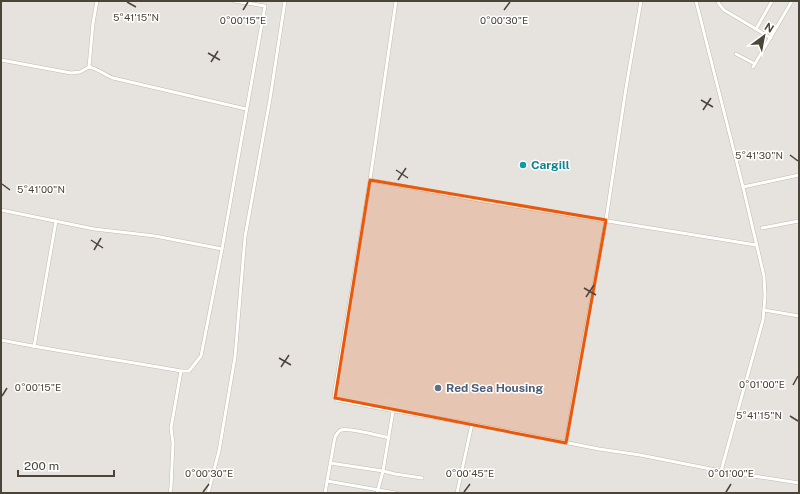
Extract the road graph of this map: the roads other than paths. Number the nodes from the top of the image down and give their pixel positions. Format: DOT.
graph roads {
  1 [pos="97,1"];
  2 [pos="234,1"];
  3 [pos="266,1"];
  4 [pos="286,1"];
  5 [pos="396,1"];
  6 [pos="641,1"];
  7 [pos="696,1"];
  8 [pos="718,1"];
  9 [pos="772,1"];
  10 [pos="791,1"];
  11 [pos="265,6"];
  12 [pos="756,29"];
  13 [pos="771,38"];
  14 [pos="736,54"];
  15 [pos="1,60"];
  16 [pos="89,66"];
  17 [pos="246,109"];
  18 [pos="799,175"];
  19 [pos="370,180"];
  20 [pos="743,187"];
  21 [pos="1,210"];
  22 [pos="606,220"];
  23 [pos="56,221"];
  24 [pos="799,221"];
  25 [pos="762,228"];
  26 [pos="756,245"];
  27 [pos="222,249"];
  28 [pos="764,310"];
  29 [pos="799,316"];
  30 [pos="1,340"];
  31 [pos="34,346"];
  32 [pos="181,371"];
  33 [pos="393,411"];
  34 [pos="472,424"];
  35 [pos="389,438"];
  36 [pos="566,443"];
  37 [pos="330,463"];
  38 [pos="383,471"];
  39 [pos="721,471"];
  40 [pos="422,478"];
  41 [pos="327,481"];
  42 [pos="799,483"];
  43 [pos="377,492"];
  44 [pos="170,493"];
  45 [pos="208,493"];
  46 [pos="325,493"];
  47 [pos="396,493"];
  48 [pos="457,493"];
  1 -- 16 [label="street"];
  2 -- 11 [label="street"];
  3 -- 11 [label="street"];
  4 -- 45 [label="street"];
  5 -- 19 [label="street"];
  6 -- 22 [label="street"];
  7 -- 20 [label="street"];
  8 -- 12 [label="street"];
  9 -- 12 [label="street"];
  10 -- 13 [label="street"];
  11 -- 17 [label="street"];
  12 -- 13 [label="street"];
  13 -- 14 [label="street"];
  15 -- 16 [label="street"];
  16 -- 17 [label="street"];
  17 -- 27 [label="street"];
  18 -- 20 [label="street"];
  19 -- 22 [label="street"];
  19 -- 33 [label="street"];
  20 -- 26 [label="street"];
  21 -- 23 [label="street"];
  22 -- 26 [label="street"];
  22 -- 36 [label="street"];
  23 -- 27 [label="street"];
  23 -- 31 [label="street"];
  24 -- 25 [label="street"];
  26 -- 28 [label="street"];
  27 -- 32 [label="street"];
  28 -- 29 [label="street"];
  28 -- 39 [label="street"];
  30 -- 31 [label="street"];
  31 -- 32 [label="street"];
  32 -- 44 [label="street"];
  33 -- 34 [label="street"];
  33 -- 35 [label="street"];
  34 -- 36 [label="street"];
  34 -- 48 [label="street"];
  35 -- 37 [label="street"];
  35 -- 38 [label="street"];
  36 -- 39 [label="street"];
  37 -- 38 [label="street"];
  37 -- 41 [label="street"];
  38 -- 40 [label="street"];
  38 -- 43 [label="street"];
  39 -- 42 [label="street"];
  41 -- 43 [label="street"];
  41 -- 46 [label="street"];
  43 -- 47 [label="street"];
}
